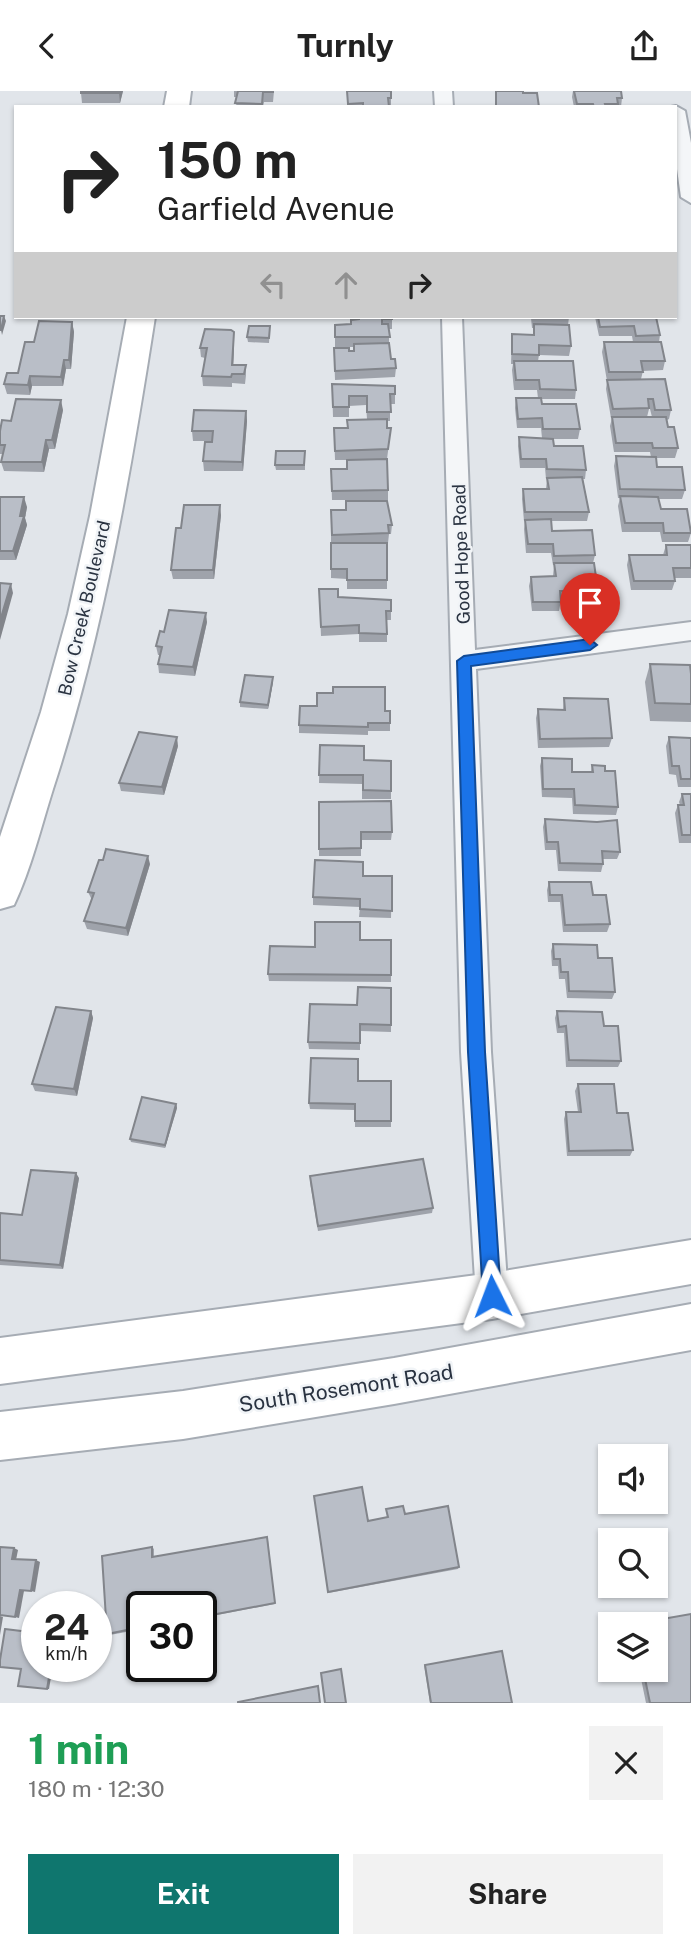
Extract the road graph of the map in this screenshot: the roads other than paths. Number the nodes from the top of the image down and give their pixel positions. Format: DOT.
graph roads {
  1 [pos="677,118"];
  2 [pos="683,144"];
  3 [pos="691,197"];
  4 [pos="141,319"];
  5 [pos="452,319"];
  6 [pos="691,631"];
  7 [pos="464,661"];
  8 [pos="0,894"];
  9 [pos="691,1262"];
  10 [pos="492,1296"];
  11 [pos="691,1327"];
  12 [pos="0,1361"];
  13 [pos="0,1436"];
  1 -- 2 [label="street"];
  2 -- 3 [label="street"];
  4 -- 8 [label="main road, Bow Creek Boulevard"];
  5 -- 7 [label="street, Good Hope Road"];
  6 -- 7 [label="street"];
  7 -- 10 [label="street, Good Hope Road"];
  9 -- 10 [label="main road"];
  10 -- 12 [label="main road"];
  11 -- 13 [label="main road, South Rosemont Road"];
}
